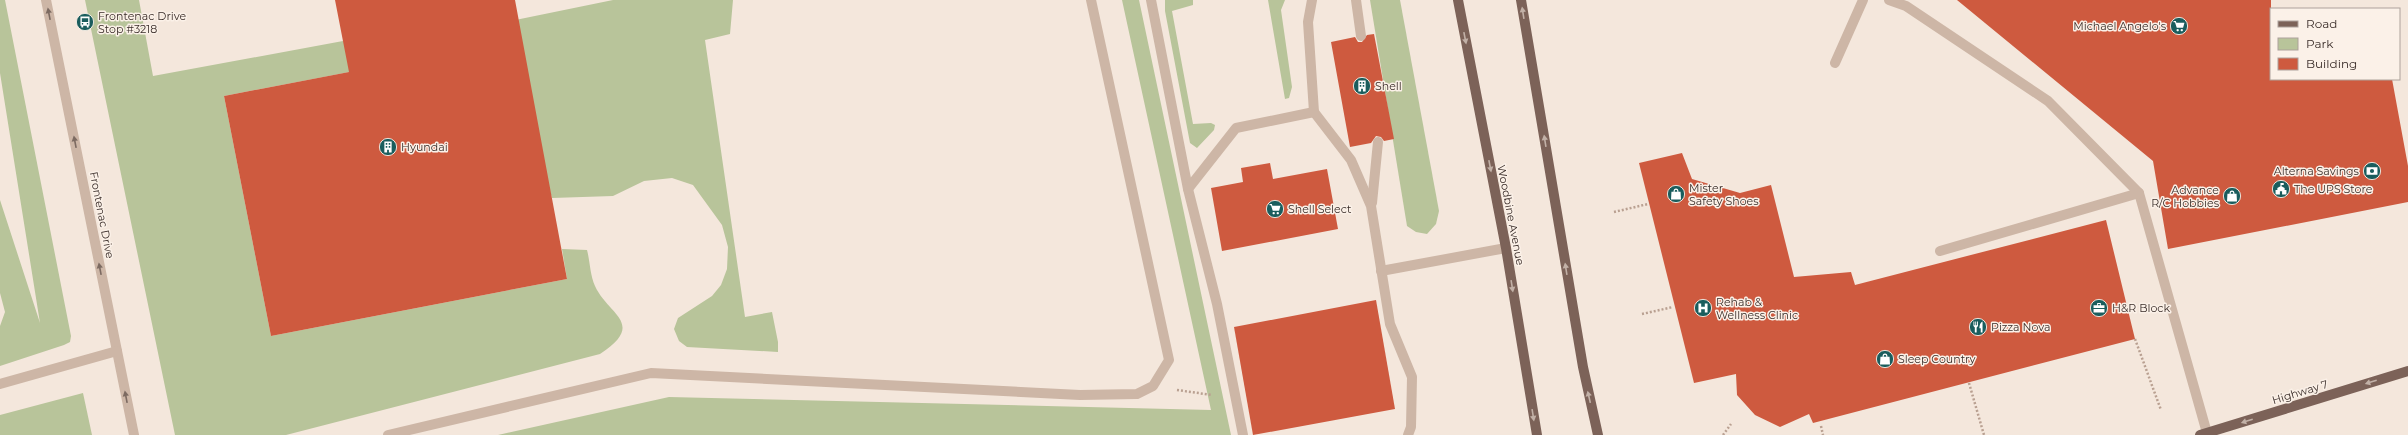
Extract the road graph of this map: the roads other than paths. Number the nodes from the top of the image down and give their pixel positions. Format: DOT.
graph roads {
  1 [pos="46,0"];
  2 [pos="1091,0"];
  3 [pos="1151,0"];
  4 [pos="1312,0"];
  5 [pos="1356,0"];
  6 [pos="1458,0"];
  7 [pos="1521,0"];
  8 [pos="1863,0"];
  9 [pos="1889,0"];
  10 [pos="1361,36"];
  11 [pos="1835,63"];
  12 [pos="1314,112"];
  13 [pos="1378,142"];
  14 [pos="1188,189"];
  15 [pos="2139,193"];
  16 [pos="1371,206"];
  17 [pos="1506,248"];
  18 [pos="1940,251"];
  19 [pos="1381,271"];
  20 [pos="117,351"];
  21 [pos="2408,371"];
  22 [pos="0,384"];
  23 [pos="2204,434"];
  24 [pos="134,435"];
  25 [pos="388,435"];
  26 [pos="1243,435"];
  27 [pos="1408,435"];
  28 [pos="1537,435"];
  29 [pos="1598,435"];
  20 -- 1 [label="street, Frontenac Drive, one-way"];
  2 -- 25 [label="street"];
  3 -- 14 [label="street"];
  4 -- 12 [label="street"];
  5 -- 10 [label="street"];
  6 -- 17 [label="main road, Woodbine Avenue, one-way"];
  29 -- 7 [label="main road, one-way"];
  8 -- 11 [label="street"];
  9 -- 15 [label="street"];
  12 -- 14 [label="street"];
  12 -- 16 [label="street"];
  13 -- 16 [label="street"];
  14 -- 26 [label="street"];
  15 -- 18 [label="street"];
  15 -- 23 [label="street"];
  16 -- 19 [label="street"];
  17 -- 19 [label="street"];
  17 -- 28 [label="main road, Woodbine Avenue, one-way"];
  19 -- 27 [label="street"];
  20 -- 22 [label="street"];
  24 -- 20 [label="street, Frontenac Drive, one-way"];
  21 -- 23 [label="main road, Highway 7, one-way"];
}
